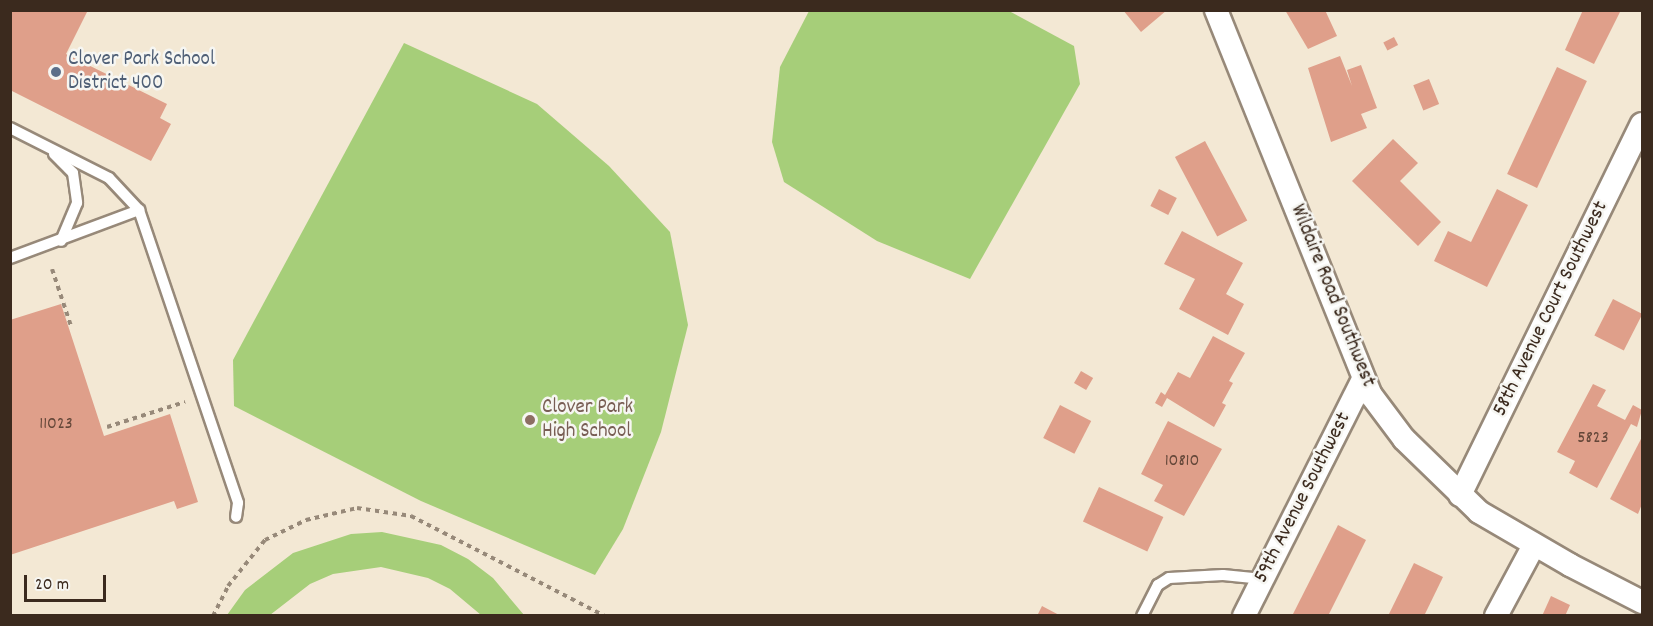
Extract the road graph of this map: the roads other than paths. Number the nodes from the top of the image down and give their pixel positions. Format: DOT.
graph roads {
  1 [pos="1216,10"];
  2 [pos="1642,124"];
  3 [pos="10,128"];
  4 [pos="48,147"];
  5 [pos="139,210"];
  6 [pos="61,243"];
  7 [pos="10,258"];
  8 [pos="1362,381"];
  9 [pos="1460,495"];
  10 [pos="236,517"];
  11 [pos="1534,544"];
  12 [pos="1263,579"];
  13 [pos="1642,602"];
  14 [pos="1142,615"];
  15 [pos="1244,615"];
  16 [pos="1496,615"];
  1 -- 8 [label="street, Wildaire Road Southwest"];
  2 -- 9 [label="street, 58th Avenue Court Southwest"];
  3 -- 4 [label="lane"];
  4 -- 5 [label="lane"];
  4 -- 6 [label="lane"];
  5 -- 6 [label="lane"];
  5 -- 10 [label="lane"];
  6 -- 7 [label="lane"];
  8 -- 9 [label="street, Wildaire Road Southwest"];
  8 -- 12 [label="street, 59th Avenue Southwest"];
  9 -- 11 [label="street, Wildaire Road Southwest"];
  11 -- 13 [label="street, Wildaire Road Southwest"];
  11 -- 16 [label="street"];
  12 -- 14 [label="lane"];
  12 -- 15 [label="street, 59th Avenue Southwest"];
}
